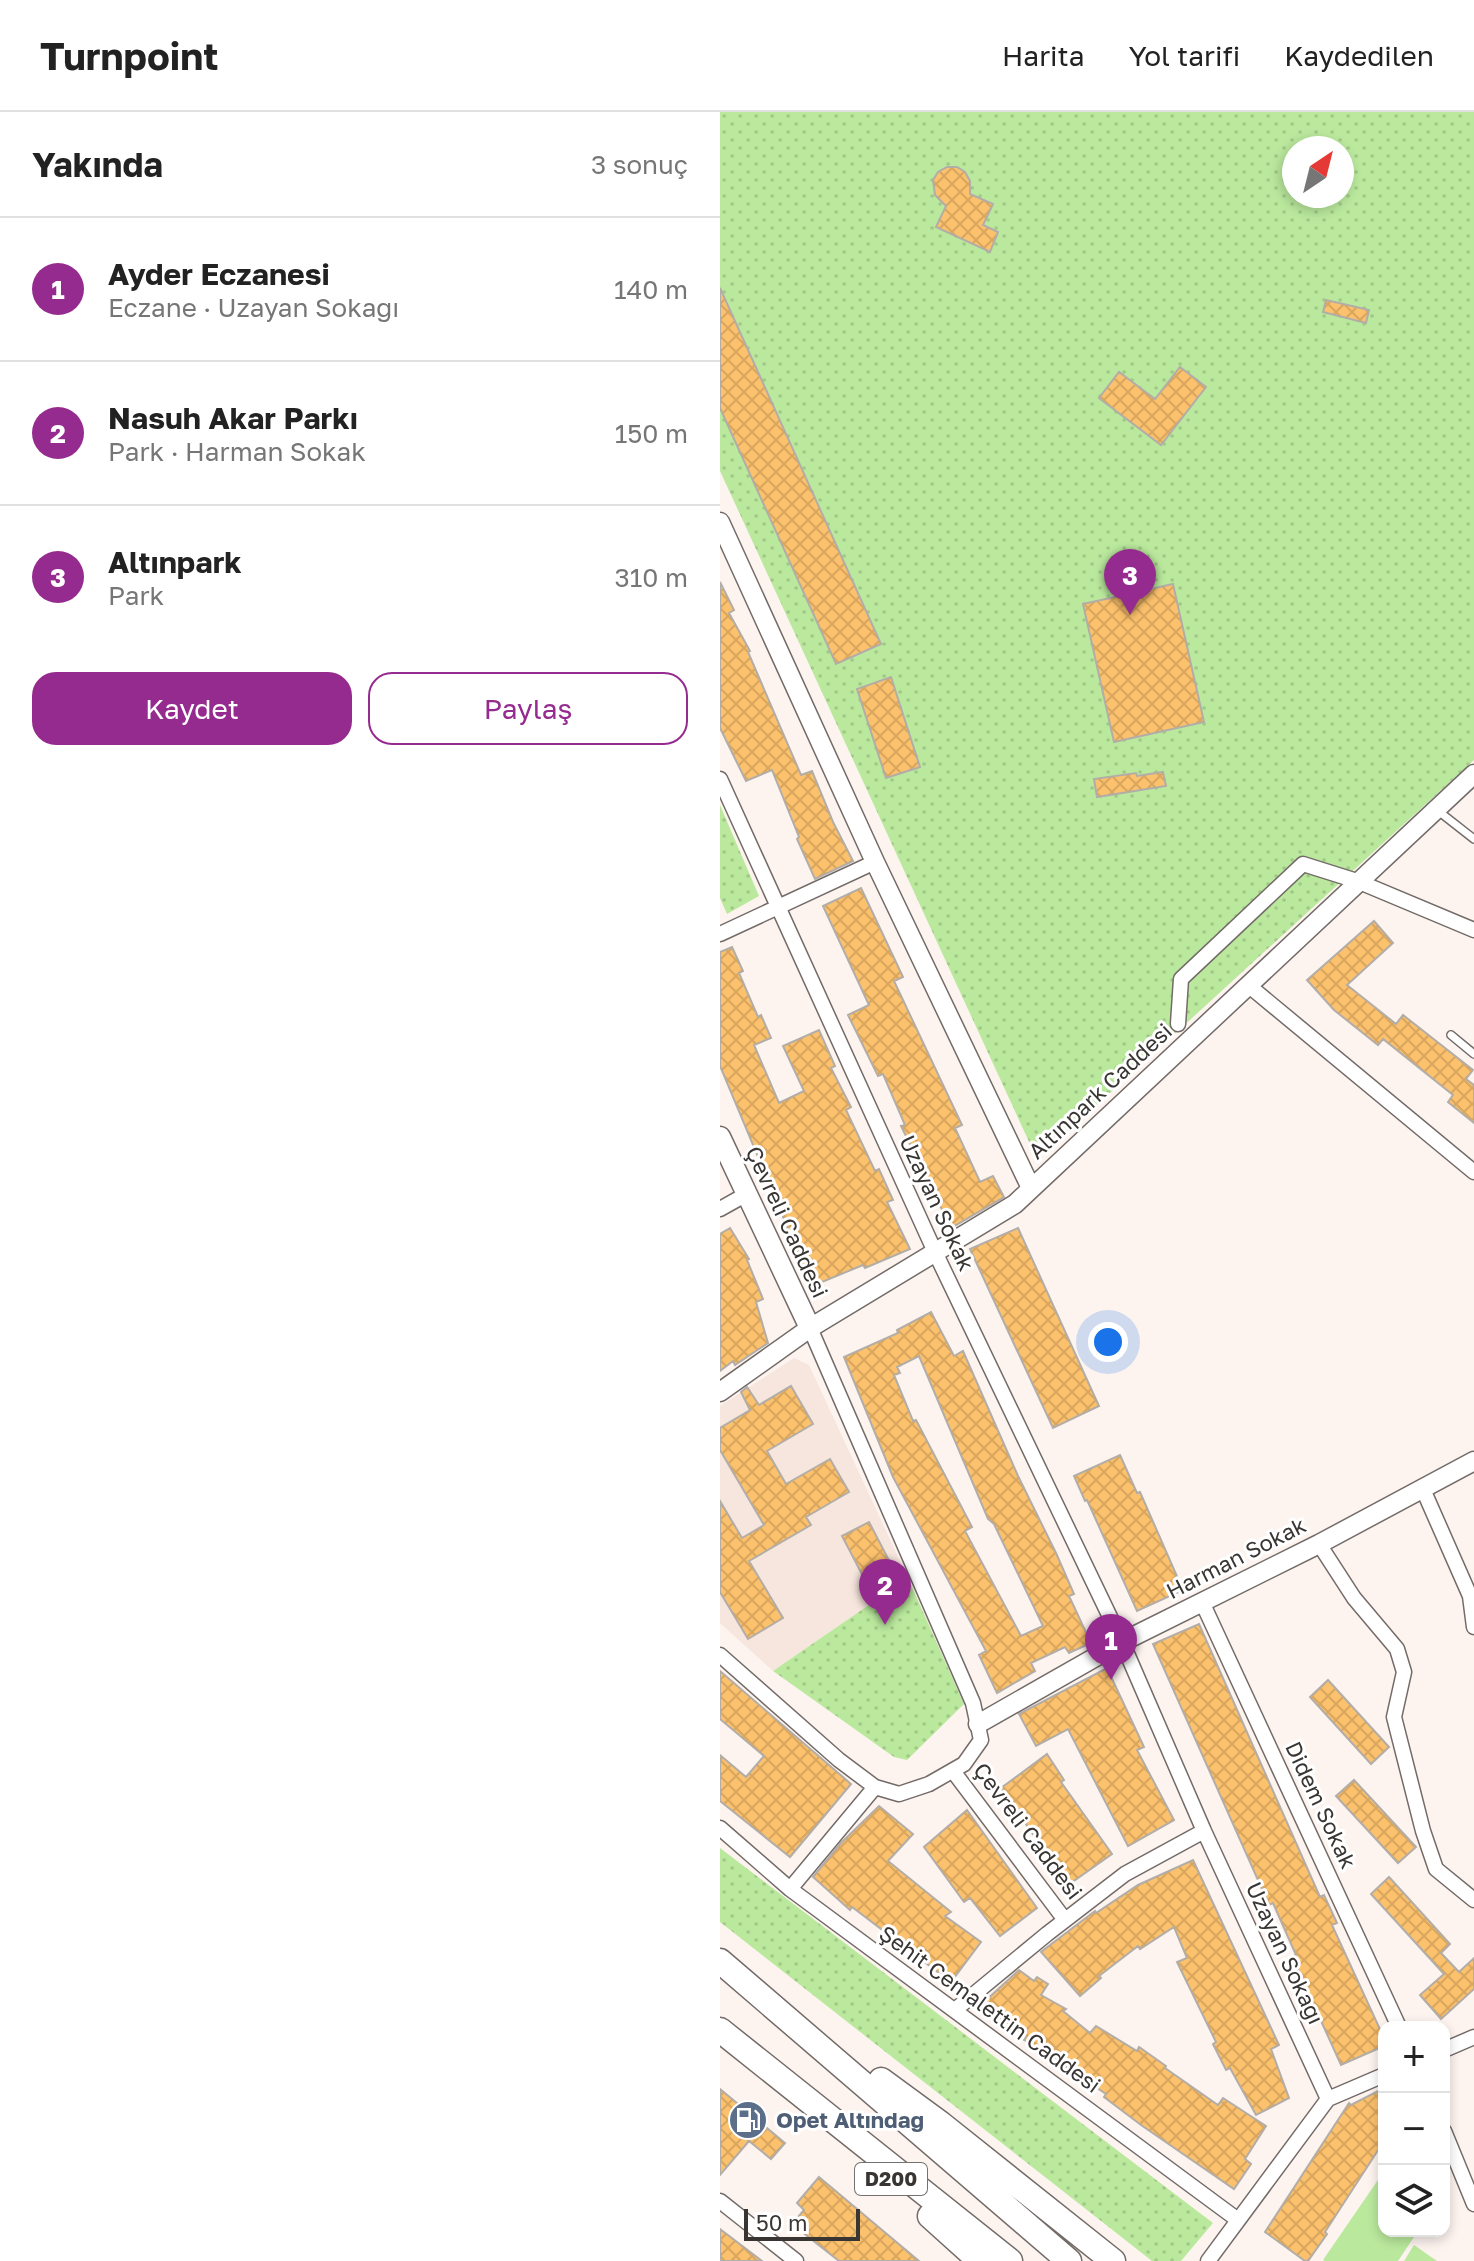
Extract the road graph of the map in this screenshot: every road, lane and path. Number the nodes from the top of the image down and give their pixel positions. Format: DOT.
graph roads {
  1 [pos="722,531"];
  2 [pos="1474,774"];
  3 [pos="720,779"];
  4 [pos="1436,809"];
  5 [pos="1474,839"];
  6 [pos="875,862"];
  7 [pos="1357,881"];
  8 [pos="779,907"];
  9 [pos="1474,930"];
  10 [pos="720,934"];
  11 [pos="1248,985"];
  12 [pos="1178,1024"];
  13 [pos="1451,1035"];
  14 [pos="1474,1054"];
  15 [pos="720,1137"];
  16 [pos="1474,1172"];
  17 [pos="1031,1188"];
  18 [pos="745,1195"];
  19 [pos="720,1209"];
  20 [pos="935,1252"];
  21 [pos="810,1328"];
  22 [pos="720,1392"];
  23 [pos="1474,1461"];
  24 [pos="1422,1487"];
  25 [pos="1319,1544"];
  26 [pos="1202,1602"];
  27 [pos="1474,1627"];
  28 [pos="1122,1642"];
  29 [pos="720,1655"];
  30 [pos="978,1724"];
  31 [pos="953,1771"];
  32 [pos="875,1787"];
  33 [pos="720,1828"];
  34 [pos="1204,1831"];
  35 [pos="790,1889"];
  36 [pos="1474,1900"];
  37 [pos="1065,1920"];
  38 [pos="720,1961"];
  39 [pos="759,1994"];
  40 [pos="956,2009"];
  41 [pos="1396,2021"];
  42 [pos="720,2030"];
  43 [pos="1474,2037"];
  44 [pos="1450,2047"];
  45 [pos="1378,2078"];
  46 [pos="803,2096"];
  47 [pos="1328,2099"];
  48 [pos="1450,2146"];
  49 [pos="720,2201"];
  50 [pos="1474,2204"];
  51 [pos="1238,2220"];
  52 [pos="796,2261"];
  53 [pos="980,2261"];
  54 [pos="1010,2261"];
  55 [pos="1069,2261"];
  56 [pos="1113,2261"];
  57 [pos="1208,2261"];
  1 -- 6 [label="street"];
  2 -- 4 [label="street, Altınpark Caddesi"];
  3 -- 8 [label="street, Uzayan Sokak"];
  4 -- 5 [label="lane"];
  4 -- 7 [label="street, Altınpark Caddesi"];
  6 -- 8 [label="street"];
  6 -- 17 [label="street"];
  7 -- 9 [label="street"];
  7 -- 11 [label="street, Altınpark Caddesi"];
  7 -- 12 [label="street"];
  8 -- 10 [label="street"];
  8 -- 20 [label="street, Uzayan Sokak"];
  11 -- 16 [label="street"];
  11 -- 17 [label="street, Altınpark Caddesi"];
  13 -- 14 [label="lane"];
  15 -- 18 [label="main road, Çevreli Caddesi"];
  17 -- 20 [label="street, Altınpark Caddesi"];
  18 -- 19 [label="street"];
  18 -- 21 [label="main road, Çevreli Caddesi"];
  20 -- 21 [label="street, Altınpark Caddesi"];
  20 -- 28 [label="street, Uzayan Sokak"];
  21 -- 22 [label="street, Altınpark Caddesi"];
  21 -- 30 [label="street"];
  23 -- 24 [label="street, Harman Sokak"];
  24 -- 25 [label="street, Harman Sokak"];
  24 -- 27 [label="street"];
  25 -- 26 [label="street, Harman Sokak"];
  25 -- 36 [label="street"];
  26 -- 28 [label="street, Harman Sokak"];
  26 -- 41 [label="street, Didem Sokak"];
  28 -- 30 [label="street, Harman Sokak"];
  28 -- 34 [label="street, Uzayan Sokağı"];
  29 -- 32 [label="street"];
  30 -- 31 [label="street"];
  31 -- 32 [label="street"];
  31 -- 37 [label="street, Çevreli Caddesi"];
  32 -- 35 [label="street"];
  33 -- 35 [label="street, Şehit Cemalettin Caddesi"];
  34 -- 37 [label="street"];
  34 -- 47 [label="street, Uzayan Sokağı"];
  35 -- 40 [label="street, Şehit Cemalettin Caddesi"];
  37 -- 40 [label="street"];
  38 -- 39 [label="highway, D200"];
  39 -- 55 [label="highway, D200"];
  39 -- 56 [label="highway"];
  40 -- 51 [label="street, Şehit Cemalettin Caddesi"];
  42 -- 46 [label="highway, D200"];
  43 -- 44 [label="street"];
  45 -- 47 [label="street"];
  46 -- 53 [label="highway, D200"];
  46 -- 54 [label="highway, D200"];
  47 -- 51 [label="street"];
  48 -- 50 [label="street"];
  49 -- 52 [label="street"];
  51 -- 57 [label="street"];
}
